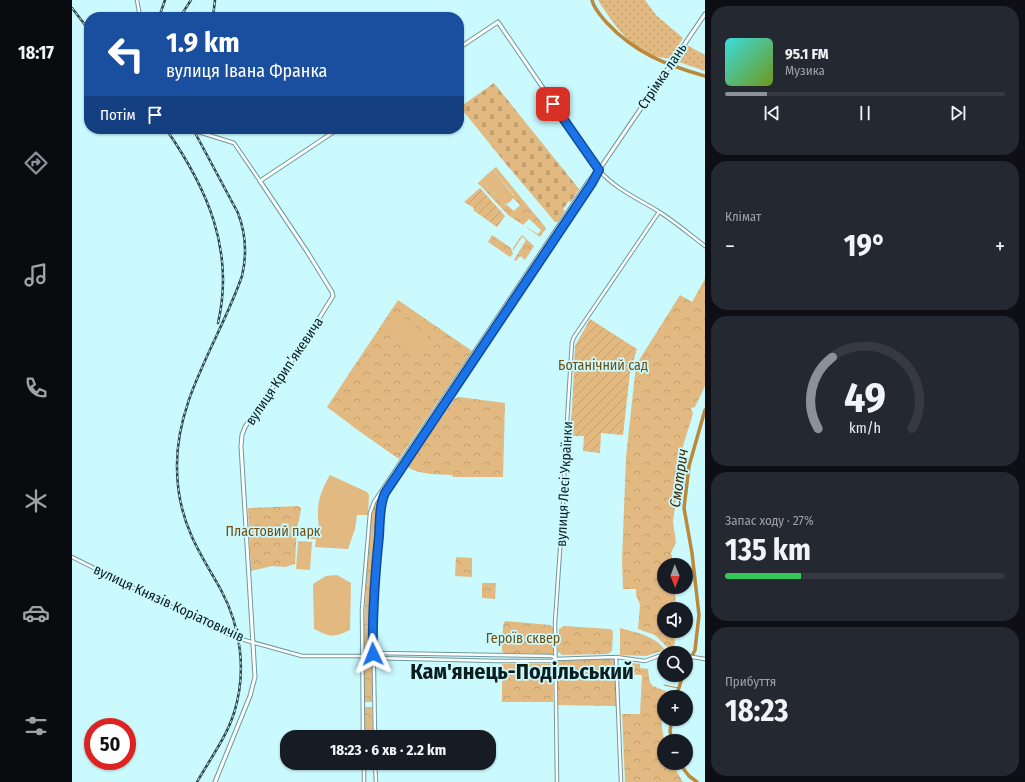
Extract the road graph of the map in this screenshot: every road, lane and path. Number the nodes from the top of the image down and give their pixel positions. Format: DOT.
graph roads {
  1 [pos="137,0"];
  2 [pos="139,12"];
  3 [pos="705,14"];
  4 [pos="464,45"];
  5 [pos="205,134"];
  6 [pos="330,134"];
  7 [pos="599,170"];
  8 [pos="260,181"];
  9 [pos="659,212"];
  10 [pos="705,246"];
  11 [pos="72,556"];
  12 [pos="253,642"];
  13 [pos="373,654"];
  14 [pos="362,656"];
  15 [pos="657,656"];
  16 [pos="616,657"];
  17 [pos="693,657"];
  18 [pos="374,658"];
  19 [pos="555,659"];
  20 [pos="705,659"];
  21 [pos="363,730"];
  22 [pos="375,730"];
  23 [pos="364,770"];
  24 [pos="375,770"];
  25 [pos="215,782"];
  26 [pos="364,782"];
  27 [pos="376,782"];
  28 [pos="557,782"];
  29 [pos="621,782"];
  1 -- 2 [label="main road"];
  3 -- 7 [label="main road, Стрімка лань"];
  4 -- 7 [label="main road"];
  5 -- 8 [label="main road"];
  6 -- 8 [label="main road"];
  7 -- 9 [label="main road"];
  7 -- 13 [label="main road"];
  7 -- 14 [label="main road"];
  8 -- 12 [label="main road, вулиця Крипʼякевича"];
  9 -- 10 [label="main road"];
  9 -- 19 [label="main road, вулиця Лесі Українки"];
  11 -- 12 [label="main road, вулиця Князів Коріатовичів"];
  12 -- 14 [label="main road, вулиця Князів Коріатовичів"];
  12 -- 25 [label="main road, вулиця Крипʼякевича"];
  13 -- 14 [label="main road, вулиця Князів Коріатовичів"];
  13 -- 18 [label="main road"];
  13 -- 19 [label="main road, вулиця Князів Коріатовичів"];
  14 -- 18 [label="main road, вулиця Князів Коріатовичів"];
  14 -- 21 [label="main road"];
  15 -- 16 [label="main road, вулиця Князів Коріатовичів"];
  16 -- 19 [label="main road, вулиця Князів Коріатовичів"];
  16 -- 29 [label="main road"];
  17 -- 20 [label="main road"];
  18 -- 19 [label="main road, вулиця Князів Коріатовичів"];
  18 -- 22 [label="main road"];
  19 -- 28 [label="main road, вулиця Лесі Українки"];
  23 -- 26 [label="main road"];
  24 -- 27 [label="main road"];
}
